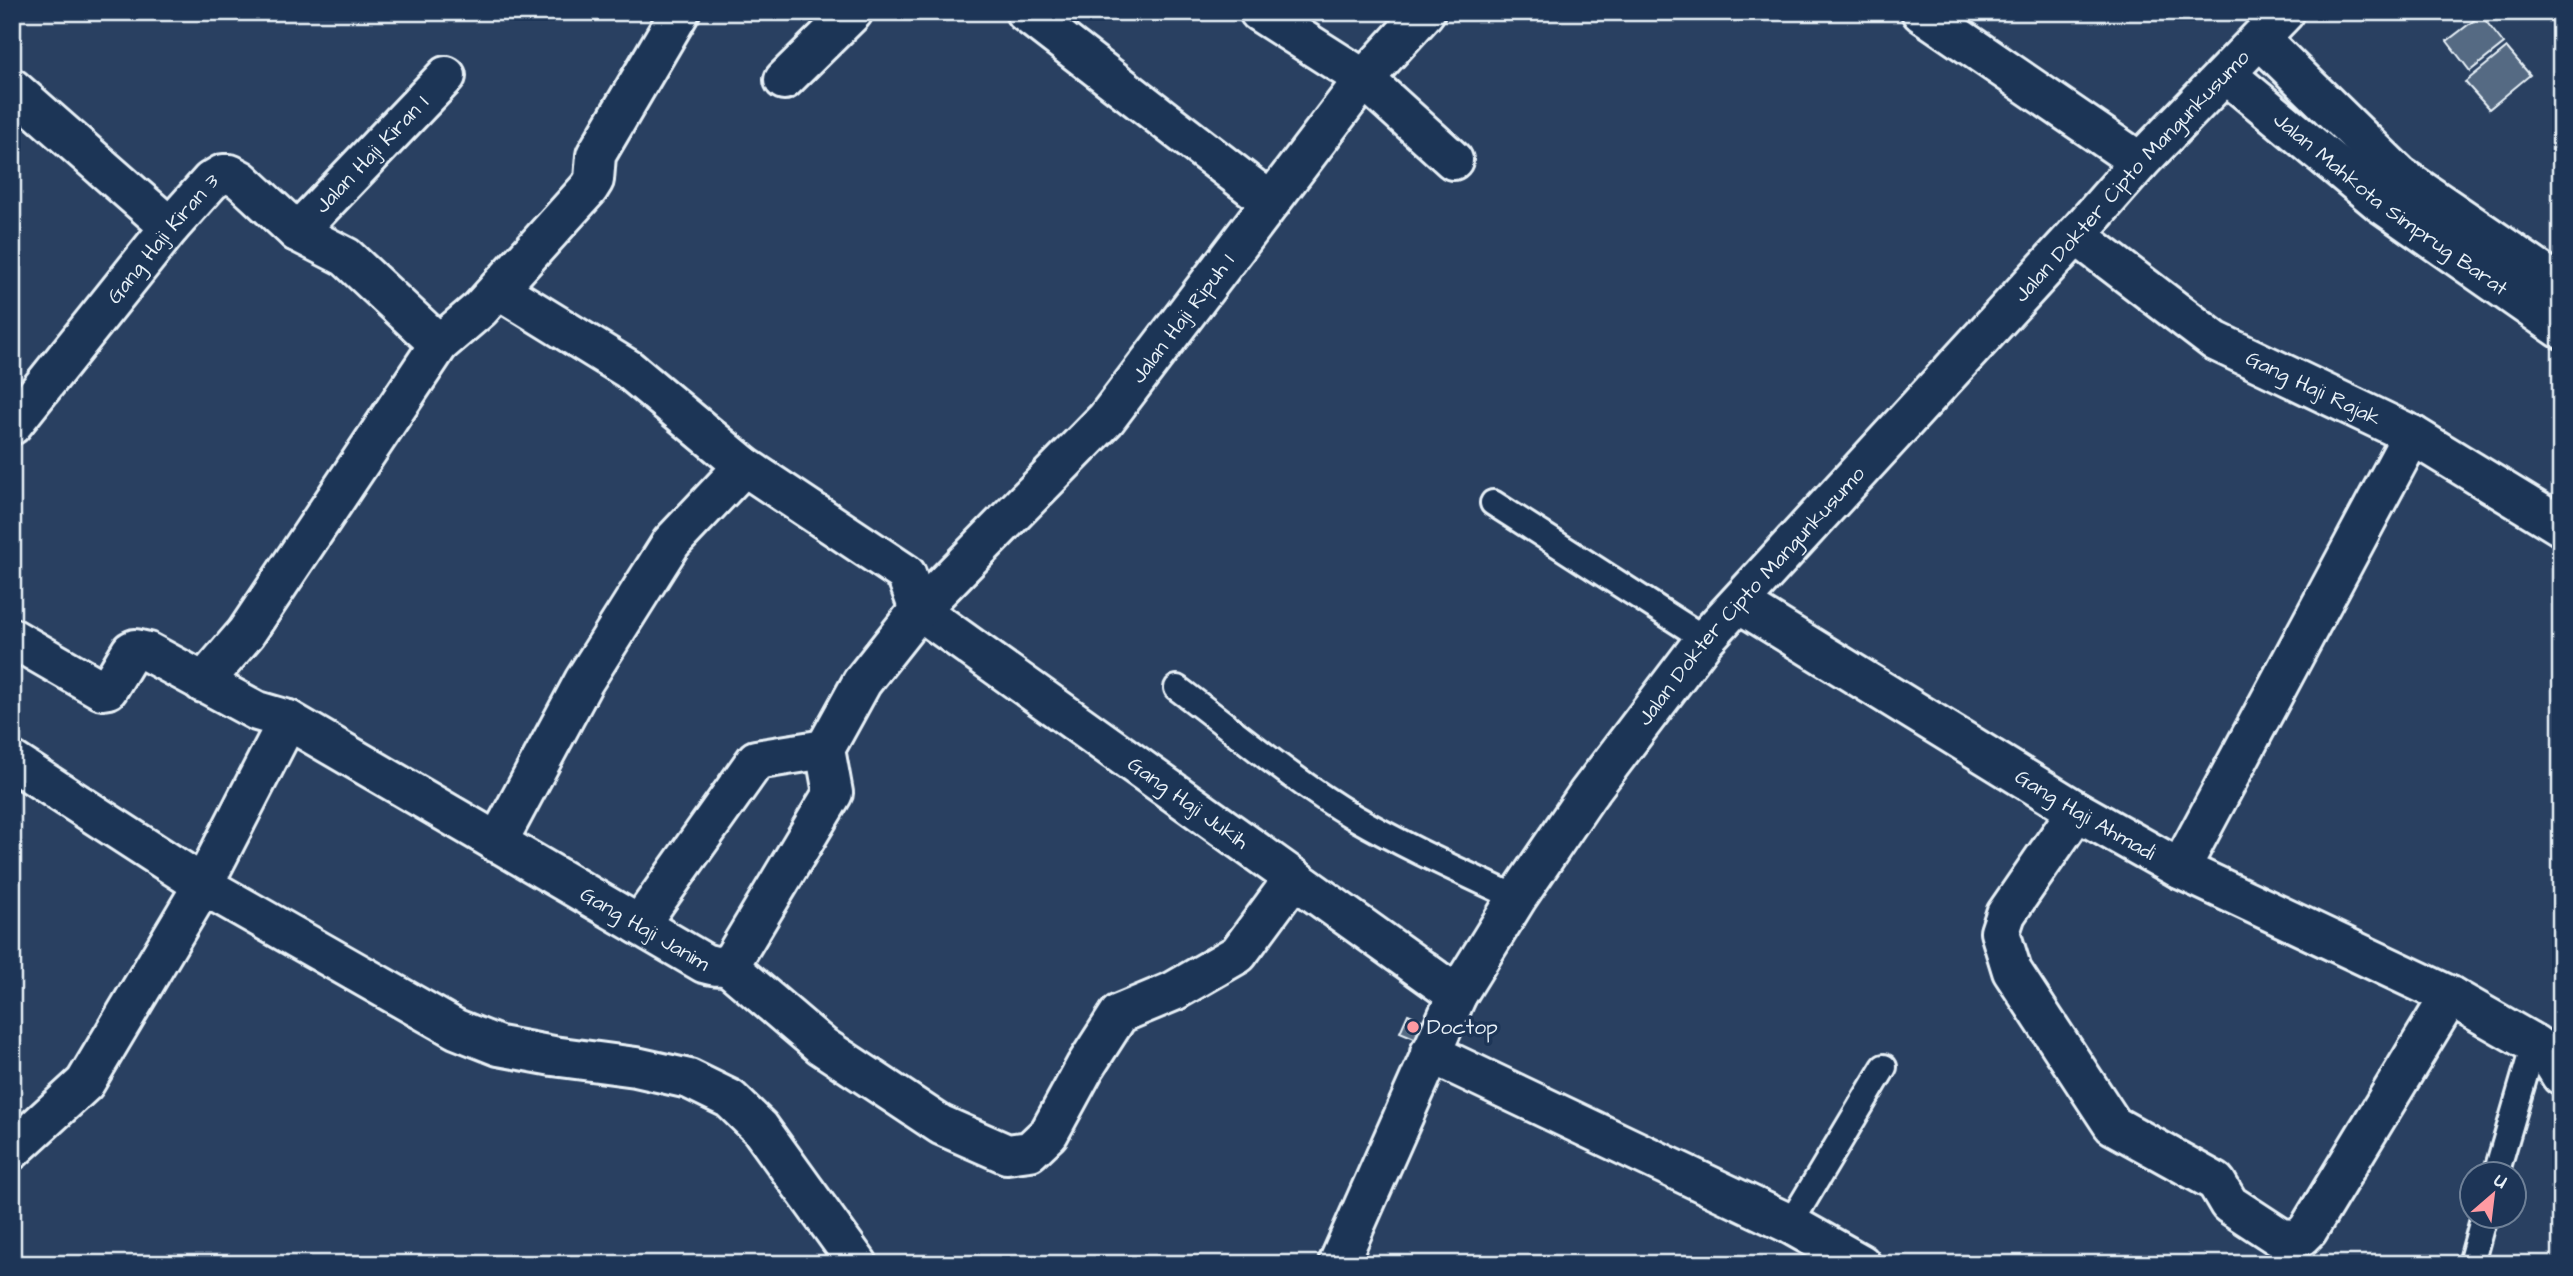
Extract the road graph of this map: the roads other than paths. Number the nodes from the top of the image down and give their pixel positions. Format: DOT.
graph roads {
  1 [pos="680,12"];
  2 [pos="1025,12"];
  3 [pos="1259,12"];
  4 [pos="1425,12"];
  5 [pos="1921,12"];
  6 [pos="837,17"];
  7 [pos="2269,22"];
  8 [pos="2226,74"];
  9 [pos="446,76"];
  10 [pos="1364,79"];
  11 [pos="784,80"];
  12 [pos="12,88"];
  13 [pos="1453,160"];
  14 [pos="2140,162"];
  15 [pos="1271,202"];
  16 [pos="170,227"];
  17 [pos="297,232"];
  18 [pos="2076,235"];
  19 [pos="2561,286"];
  20 [pos="498,289"];
  21 [pos="2561,329"];
  22 [pos="439,344"];
  23 [pos="12,425"];
  24 [pos="2412,435"];
  25 [pos="744,466"];
  26 [pos="1493,503"];
  27 [pos="2561,526"];
  28 [pos="1739,603"];
  29 [pos="919,610"];
  30 [pos="12,638"];
  31 [pos="1705,639"];
  32 [pos="202,682"];
  33 [pos="1177,688"];
  34 [pos="288,720"];
  35 [pos="825,749"];
  36 [pos="12,761"];
  37 [pos="2077,811"];
  38 [pos="497,843"];
  39 [pos="2180,869"];
  40 [pos="1294,878"];
  41 [pos="203,886"];
  42 [pos="1517,898"];
  43 [pos="639,925"];
  44 [pos="727,965"];
  45 [pos="1457,995"];
  46 [pos="2450,996"];
  47 [pos="2533,1044"];
  48 [pos="1430,1052"];
  49 [pos="1884,1067"];
  50 [pos="2561,1076"];
  51 [pos="12,1150"];
  52 [pos="2500,1160"];
  53 [pos="2480,1230"];
  54 [pos="1798,1241"];
  55 [pos="858,1264"];
  56 [pos="1338,1264"];
  57 [pos="1861,1264"];
  58 [pos="2471,1264"];
  1 -- 20 [label="street"];
  2 -- 15 [label="street"];
  3 -- 10 [label="street"];
  4 -- 10 [label="street, Jalan Haji Ripuh 1"];
  5 -- 14 [label="street"];
  6 -- 11 [label="street"];
  7 -- 8 [label="street, Jalan Dokter Cipto Mangunkusumo"];
  7 -- 19 [label="street, Jalan Mahkota Simprug Barat"];
  8 -- 14 [label="street, Jalan Dokter Cipto Mangunkusumo"];
  8 -- 21 [label="street, Jalan Mahkota Simprug Barat"];
  9 -- 17 [label="street, Jalan Haji Kiran I"];
  10 -- 13 [label="street"];
  10 -- 15 [label="street, Jalan Haji Ripuh 1"];
  12 -- 16 [label="street"];
  14 -- 18 [label="street, Jalan Dokter Cipto Mangunkusumo"];
  15 -- 29 [label="street, Jalan Haji Ripuh 1"];
  16 -- 17 [label="street, Gang Haji Kiran 3"];
  16 -- 23 [label="street, Gang Haji Kiran 3"];
  17 -- 22 [label="street, Gang Haji Kiran 3"];
  18 -- 24 [label="street, Gang Haji Rajak"];
  18 -- 28 [label="street, Jalan Dokter Cipto Mangunkusumo"];
  20 -- 22 [label="street"];
  20 -- 25 [label="street"];
  22 -- 32 [label="street"];
  24 -- 27 [label="street, Gang Haji Rajak"];
  24 -- 39 [label="street"];
  25 -- 29 [label="street"];
  25 -- 38 [label="street"];
  26 -- 31 [label="lane"];
  28 -- 31 [label="street, Jalan Dokter Cipto Mangunkusumo"];
  28 -- 37 [label="street, Gang Haji Ahmadi"];
  29 -- 35 [label="street"];
  29 -- 40 [label="street, Gang Haji Jukih"];
  30 -- 32 [label="street, Gang Haji Janim"];
  31 -- 42 [label="street, Jalan Dokter Cipto Mangunkusumo"];
  32 -- 34 [label="street, Gang Haji Janim"];
  33 -- 42 [label="lane"];
  34 -- 38 [label="street, Gang Haji Janim"];
  34 -- 41 [label="street"];
  35 -- 43 [label="street"];
  35 -- 44 [label="street, Gang Haji Janim"];
  36 -- 41 [label="street"];
  37 -- 39 [label="street, Gang Haji Ahmadi"];
  37 -- 46 [label="street"];
  38 -- 43 [label="street, Gang Haji Janim"];
  39 -- 46 [label="street, Gang Haji Ahmadi"];
  40 -- 44 [label="street"];
  40 -- 45 [label="street, Gang Haji Jukih"];
  41 -- 51 [label="street"];
  41 -- 55 [label="street"];
  42 -- 45 [label="street, Jalan Dokter Cipto Mangunkusumo"];
  43 -- 44 [label="street, Gang Haji Janim"];
  45 -- 48 [label="street, Jalan Dokter Cipto Mangunkusumo"];
  46 -- 47 [label="street, Gang Haji Ahmadi"];
  47 -- 50 [label="street, Gang Haji Ahmadi"];
  47 -- 52 [label="lane"];
  48 -- 54 [label="street"];
  48 -- 56 [label="street, Jalan Dokter Cipto Mangunkusumo"];
  49 -- 54 [label="lane"];
  53 -- 58 [label="lane"];
  54 -- 57 [label="street"];
}
